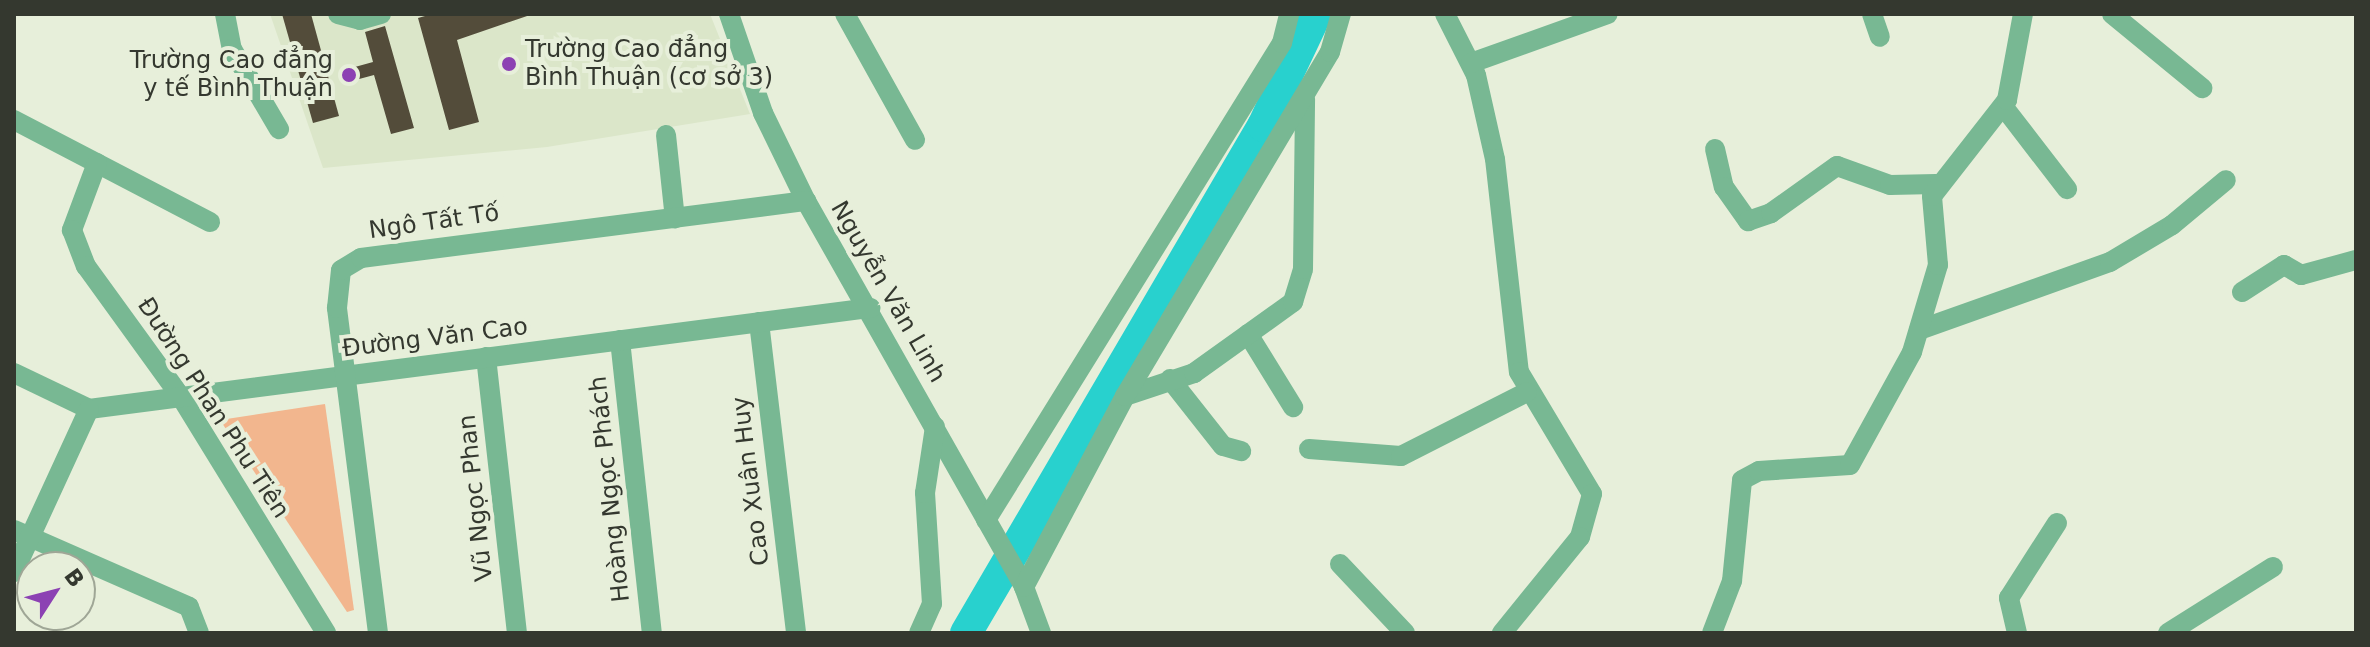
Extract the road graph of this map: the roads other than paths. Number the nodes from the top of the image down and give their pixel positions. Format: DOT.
graph roads {
  1 [pos="225,14"];
  2 [pos="338,14"];
  3 [pos="381,14"];
  4 [pos="729,14"];
  5 [pos="845,14"];
  6 [pos="1289,14"];
  7 [pos="1341,14"];
  8 [pos="1445,14"];
  9 [pos="1608,14"];
  10 [pos="1872,14"];
  11 [pos="2023,14"];
  12 [pos="2112,14"];
  13 [pos="1880,37"];
  14 [pos="1471,63"];
  15 [pos="2202,88"];
  16 [pos="1305,95"];
  17 [pos="2003,106"];
  18 [pos="14,120"];
  19 [pos="279,129"];
  20 [pos="666,135"];
  21 [pos="915,140"];
  22 [pos="1715,149"];
  23 [pos="97,163"];
  24 [pos="2226,180"];
  25 [pos="1936,184"];
  26 [pos="2067,189"];
  27 [pos="806,201"];
  28 [pos="675,219"];
  29 [pos="210,222"];
  30 [pos="2356,260"];
  31 [pos="2242,292"];
  32 [pos="870,308"];
  33 [pos="759,322"];
  34 [pos="1919,330"];
  35 [pos="1248,334"];
  36 [pos="620,340"];
  37 [pos="486,357"];
  38 [pos="14,373"];
  39 [pos="346,376"];
  40 [pos="1170,379"];
  41 [pos="1527,392"];
  42 [pos="1125,396"];
  43 [pos="181,397"];
  44 [pos="1293,407"];
  45 [pos="89,409"];
  46 [pos="935,427"];
  47 [pos="1309,449"];
  48 [pos="1241,451"];
  49 [pos="986,520"];
  50 [pos="2057,523"];
  51 [pos="22,534"];
  52 [pos="1340,564"];
  53 [pos="2273,567"];
  54 [pos="14,572"];
  55 [pos="1024,587"];
  56 [pos="199,633"];
  57 [pos="326,633"];
  58 [pos="378,633"];
  59 [pos="517,633"];
  60 [pos="652,633"];
  61 [pos="796,633"];
  62 [pos="919,633"];
  63 [pos="1041,633"];
  64 [pos="1405,633"];
  65 [pos="1502,633"];
  66 [pos="1712,633"];
  67 [pos="2017,633"];
  68 [pos="2168,633"];
  1 -- 19 [label="street"];
  2 -- 3 [label="street"];
  4 -- 27 [label="street, Nguyễn Văn Linh"];
  5 -- 21 [label="street"];
  6 -- 49 [label="street"];
  7 -- 16 [label="street"];
  8 -- 14 [label="street"];
  9 -- 14 [label="street"];
  10 -- 13 [label="street"];
  11 -- 17 [label="street"];
  12 -- 15 [label="street"];
  14 -- 41 [label="street"];
  16 -- 35 [label="street"];
  16 -- 42 [label="street"];
  17 -- 25 [label="street"];
  17 -- 26 [label="street"];
  18 -- 23 [label="street"];
  20 -- 28 [label="street"];
  22 -- 25 [label="street"];
  23 -- 29 [label="street"];
  23 -- 43 [label="street, Đường Phan Phu Tiên"];
  24 -- 34 [label="street"];
  25 -- 34 [label="street"];
  27 -- 28 [label="street, Ngô Tất Tố"];
  27 -- 32 [label="street, Nguyễn Văn Linh"];
  28 -- 39 [label="street, Ngô Tất Tố"];
  30 -- 31 [label="street"];
  32 -- 33 [label="street, Đường Văn Cao"];
  32 -- 46 [label="street, Nguyễn Văn Linh"];
  33 -- 36 [label="street, Đường Văn Cao"];
  33 -- 61 [label="street, Cao Xuân Huy"];
  34 -- 66 [label="street"];
  35 -- 40 [label="street"];
  35 -- 44 [label="street"];
  36 -- 37 [label="street, Đường Văn Cao"];
  36 -- 60 [label="street, Hoàng Ngọc Phách"];
  37 -- 39 [label="street, Đường Văn Cao"];
  37 -- 59 [label="street, Vũ Ngọc Phan"];
  38 -- 45 [label="street"];
  39 -- 43 [label="street, Đường Văn Cao"];
  39 -- 58 [label="street, Ngô Tất Tố"];
  40 -- 42 [label="street"];
  40 -- 48 [label="street"];
  41 -- 47 [label="street"];
  41 -- 65 [label="street"];
  42 -- 55 [label="street"];
  43 -- 45 [label="street, Đường Văn Cao"];
  43 -- 57 [label="street, Đường Phan Phu Tiên"];
  45 -- 51 [label="street"];
  46 -- 49 [label="street, Nguyễn Văn Linh"];
  46 -- 62 [label="street"];
  49 -- 55 [label="street, Nguyễn Văn Linh"];
  50 -- 67 [label="street"];
  51 -- 54 [label="street"];
  51 -- 56 [label="street"];
  52 -- 64 [label="street"];
  53 -- 68 [label="street"];
  55 -- 63 [label="street"];
}
